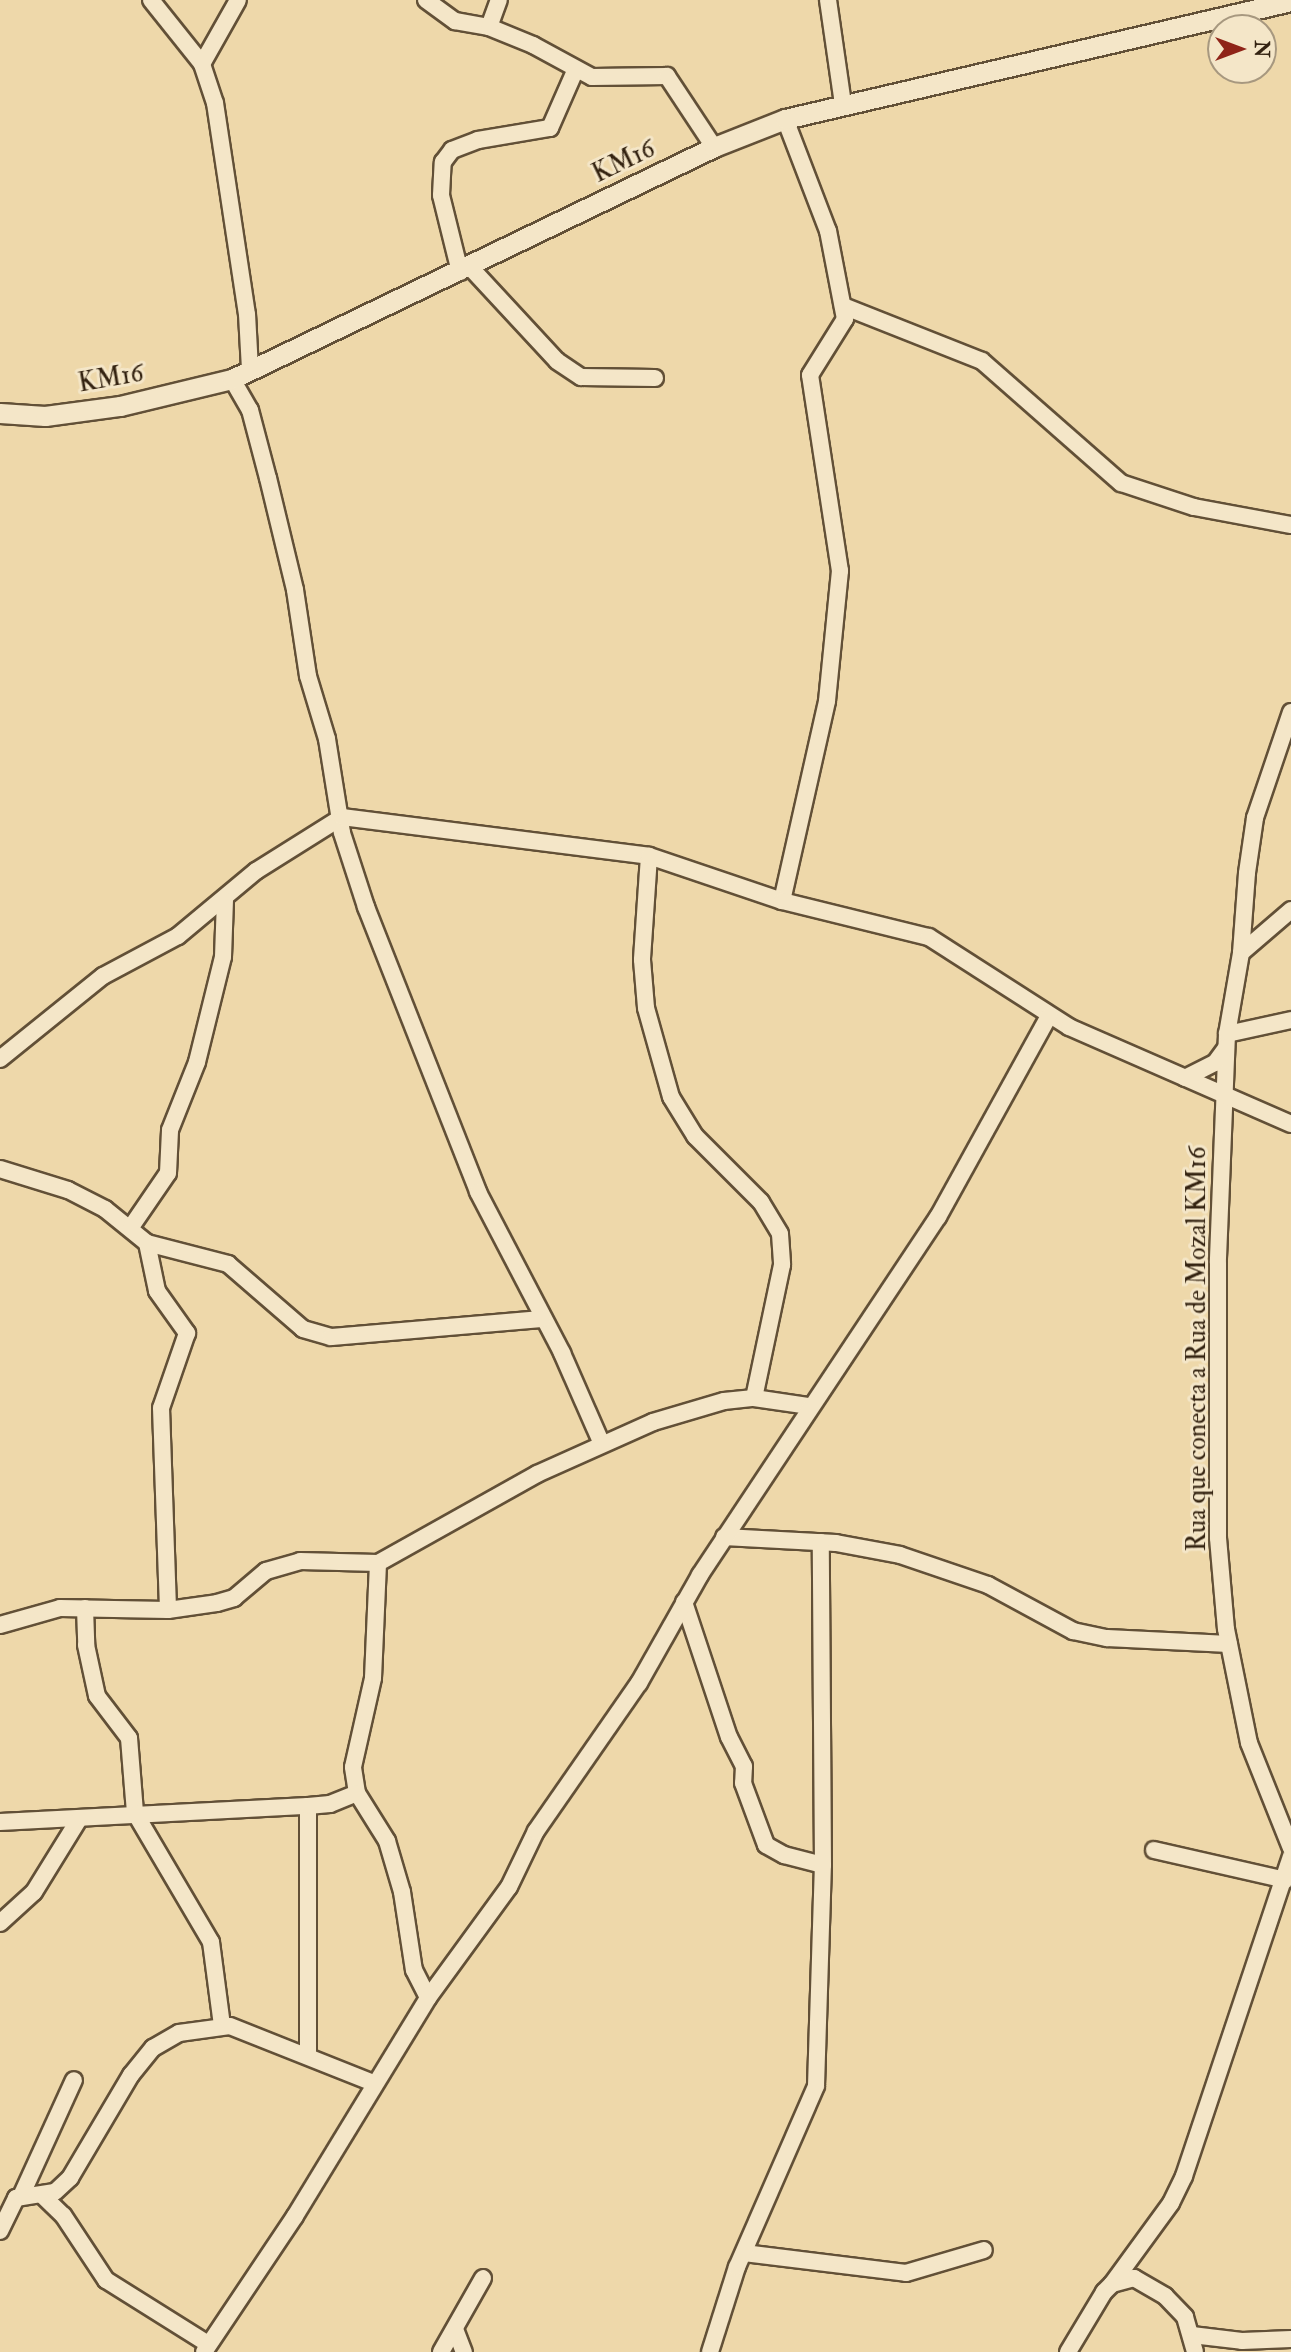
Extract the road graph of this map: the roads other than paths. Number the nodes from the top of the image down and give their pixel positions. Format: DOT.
graph roads {
  1 [pos="151,0"];
  2 [pos="238,0"];
  3 [pos="426,0"];
  4 [pos="499,0"];
  5 [pos="828,0"];
  6 [pos="1291,1"];
  7 [pos="1256,6"];
  8 [pos="489,27"];
  9 [pos="202,64"];
  10 [pos="575,71"];
  11 [pos="843,104"];
  12 [pos="785,119"];
  13 [pos="714,147"];
  14 [pos="465,269"];
  15 [pos="843,306"];
  16 [pos="241,375"];
  17 [pos="654,378"];
  18 [pos="0,413"];
  19 [pos="1291,525"];
  20 [pos="1291,712"];
  21 [pos="342,817"];
  22 [pos="649,856"];
  23 [pos="225,900"];
  24 [pos="782,901"];
  25 [pos="1291,910"];
  26 [pos="1241,953"];
  27 [pos="1049,1016"];
  28 [pos="1291,1020"];
  29 [pos="1227,1041"];
  30 [pos="0,1059"];
  31 [pos="1185,1078"];
  32 [pos="1224,1093"];
  33 [pos="1291,1124"];
  34 [pos="0,1169"];
  35 [pos="131,1227"];
  36 [pos="147,1243"];
  37 [pos="542,1319"];
  38 [pos="754,1398"];
  39 [pos="809,1406"];
  40 [pos="601,1442"];
  41 [pos="724,1538"];
  42 [pos="821,1542"];
  43 [pos="378,1563"];
  44 [pos="684,1602"];
  45 [pos="85,1608"];
  46 [pos="168,1610"];
  47 [pos="0,1625"];
  48 [pos="1229,1644"];
  49 [pos="357,1793"];
  50 [pos="308,1806"];
  51 [pos="135,1813"];
  52 [pos="79,1819"];
  53 [pos="0,1822"];
  54 [pos="1291,1848"];
  55 [pos="1154,1850"];
  56 [pos="1291,1856"];
  57 [pos="823,1865"];
  58 [pos="1286,1880"];
  59 [pos="0,1923"];
  60 [pos="428,1998"];
  61 [pos="222,2025"];
  62 [pos="308,2055"];
  63 [pos="74,2080"];
  64 [pos="373,2083"];
  65 [pos="22,2194"];
  66 [pos="43,2196"];
  67 [pos="0,2231"];
  68 [pos="984,2250"];
  69 [pos="744,2253"];
  70 [pos="483,2278"];
  71 [pos="1112,2284"];
  72 [pos="455,2329"];
  73 [pos="1192,2335"];
  74 [pos="1291,2339"];
  75 [pos="206,2348"];
  76 [pos="441,2352"];
  77 [pos="464,2352"];
  78 [pos="710,2352"];
  79 [pos="1068,2352"];
  80 [pos="1195,2352"];
  1 -- 9 [label="street"];
  2 -- 9 [label="street"];
  3 -- 8 [label="street"];
  4 -- 8 [label="street"];
  5 -- 11 [label="street"];
  6 -- 7 [label="street, KM16"];
  7 -- 11 [label="street, KM16"];
  8 -- 10 [label="street"];
  9 -- 16 [label="street"];
  10 -- 13 [label="street"];
  10 -- 14 [label="street"];
  11 -- 12 [label="street, KM16"];
  12 -- 13 [label="street, KM16"];
  12 -- 15 [label="street"];
  13 -- 14 [label="street, KM16"];
  14 -- 16 [label="street, KM16"];
  14 -- 17 [label="street"];
  15 -- 19 [label="street"];
  15 -- 24 [label="street"];
  16 -- 18 [label="street, KM16"];
  16 -- 21 [label="street"];
  20 -- 26 [label="street"];
  21 -- 22 [label="street"];
  21 -- 23 [label="street"];
  21 -- 37 [label="street"];
  22 -- 24 [label="street"];
  22 -- 38 [label="street"];
  23 -- 30 [label="street"];
  23 -- 35 [label="street"];
  24 -- 27 [label="street"];
  25 -- 26 [label="street"];
  26 -- 29 [label="street"];
  27 -- 31 [label="street"];
  27 -- 39 [label="street"];
  28 -- 29 [label="street"];
  29 -- 31 [label="street"];
  29 -- 32 [label="street, Rua que conecta a Rua de Mozal KM16"];
  31 -- 32 [label="street"];
  32 -- 33 [label="street"];
  32 -- 48 [label="street, Rua que conecta a Rua de Mozal KM16"];
  34 -- 35 [label="street"];
  35 -- 36 [label="street"];
  36 -- 37 [label="street"];
  36 -- 46 [label="street"];
  37 -- 40 [label="street"];
  38 -- 39 [label="street"];
  38 -- 40 [label="street"];
  39 -- 41 [label="street"];
  40 -- 43 [label="street"];
  41 -- 42 [label="street"];
  41 -- 44 [label="street"];
  42 -- 48 [label="street"];
  42 -- 57 [label="street"];
  43 -- 46 [label="street"];
  43 -- 49 [label="street"];
  44 -- 57 [label="street"];
  44 -- 60 [label="street"];
  45 -- 46 [label="street"];
  45 -- 47 [label="street"];
  45 -- 51 [label="street"];
  48 -- 54 [label="street, Rua que conecta a Rua de Mozal KM16"];
  49 -- 50 [label="street"];
  49 -- 60 [label="street"];
  50 -- 51 [label="street"];
  50 -- 62 [label="street"];
  51 -- 52 [label="street"];
  51 -- 61 [label="street"];
  52 -- 53 [label="street"];
  52 -- 59 [label="street"];
  55 -- 58 [label="street"];
  56 -- 58 [label="street"];
  57 -- 69 [label="street"];
  58 -- 71 [label="street"];
  60 -- 64 [label="street"];
  61 -- 62 [label="street"];
  61 -- 66 [label="street"];
  62 -- 64 [label="street"];
  63 -- 65 [label="street"];
  64 -- 75 [label="street"];
  65 -- 66 [label="street"];
  65 -- 67 [label="street"];
  66 -- 75 [label="street"];
  68 -- 69 [label="street"];
  69 -- 78 [label="street"];
  70 -- 72 [label="street"];
  71 -- 73 [label="street"];
  71 -- 79 [label="street"];
  72 -- 76 [label="street"];
  72 -- 77 [label="street"];
  73 -- 74 [label="street"];
  73 -- 80 [label="street"];
}
